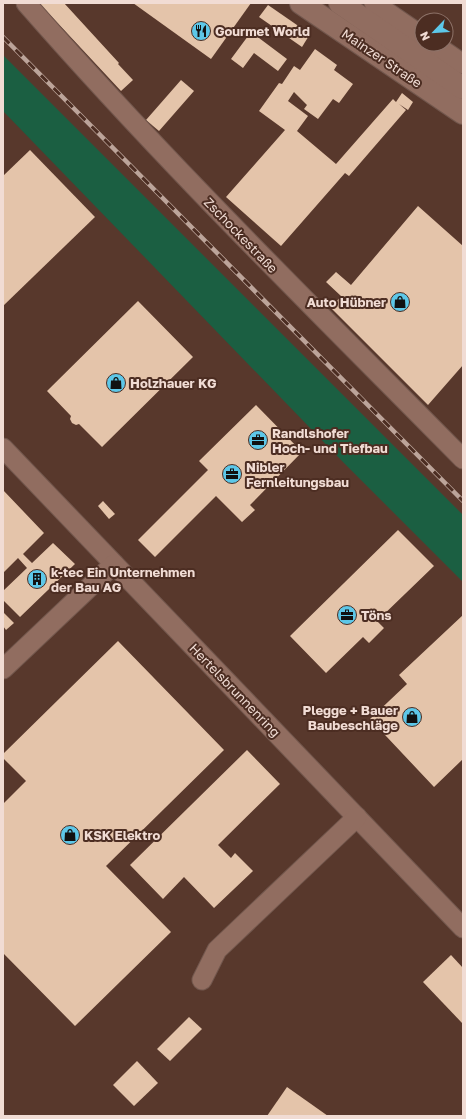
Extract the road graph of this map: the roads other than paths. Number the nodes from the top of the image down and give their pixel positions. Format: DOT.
graph roads {
  1 [pos="26,3"];
  2 [pos="302,3"];
  3 [pos="340,3"];
  4 [pos="374,3"];
  5 [pos="414,30"];
  6 [pos="446,52"];
  7 [pos="463,64"];
  8 [pos="463,88"];
  9 [pos="463,114"];
  10 [pos="3,448"];
  11 [pos="463,459"];
  12 [pos="114,564"];
  13 [pos="3,669"];
  14 [pos="357,817"];
  15 [pos="463,928"];
  16 [pos="202,980"];
  1 -- 11 [label="street, Zschockestraße"];
  2 -- 9 [label="main road, Mainzer Straße"];
  3 -- 8 [label="main road, Mainzer Straße"];
  4 -- 5 [label="street"];
  6 -- 7 [label="street"];
  10 -- 12 [label="street, Hertelsbrunnenring"];
  12 -- 13 [label="street"];
  12 -- 14 [label="street, Hertelsbrunnenring"];
  14 -- 15 [label="street, Hertelsbrunnenring"];
  14 -- 16 [label="street"];
}
